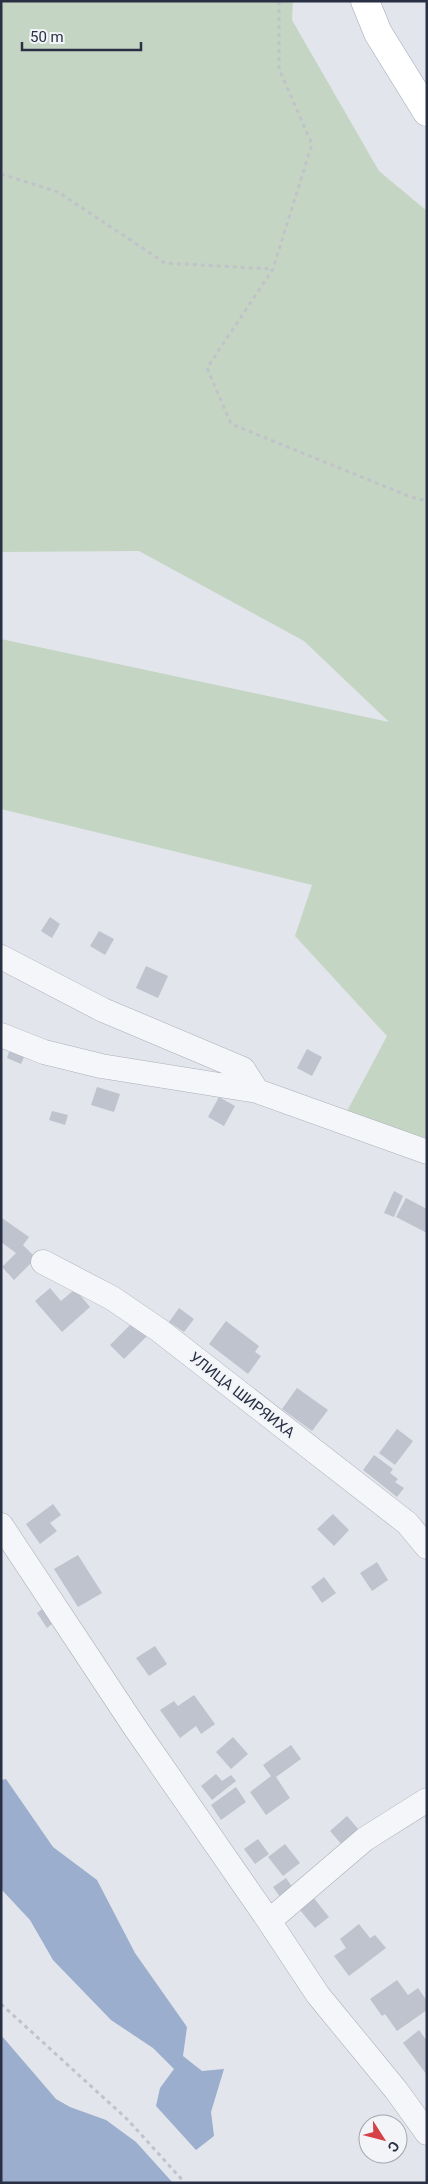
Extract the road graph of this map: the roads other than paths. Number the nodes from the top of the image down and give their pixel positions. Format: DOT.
graph roads {
  1 [pos="365,1"];
  2 [pos="427,112"];
  3 [pos="1,957"];
  4 [pos="1,1035"];
  5 [pos="257,1091"];
  6 [pos="427,1152"];
  7 [pos="43,1262"];
  8 [pos="1,1525"];
  9 [pos="427,1547"];
  10 [pos="427,1800"];
  11 [pos="269,1921"];
  12 [pos="427,2133"];
  1 -- 2 [label="main road"];
  3 -- 5 [label="street"];
  4 -- 5 [label="street"];
  5 -- 6 [label="street"];
  7 -- 9 [label="street, УЛИЦА ШИРЯИХА"];
  8 -- 11 [label="street"];
  10 -- 11 [label="street"];
  11 -- 12 [label="street"];
}
